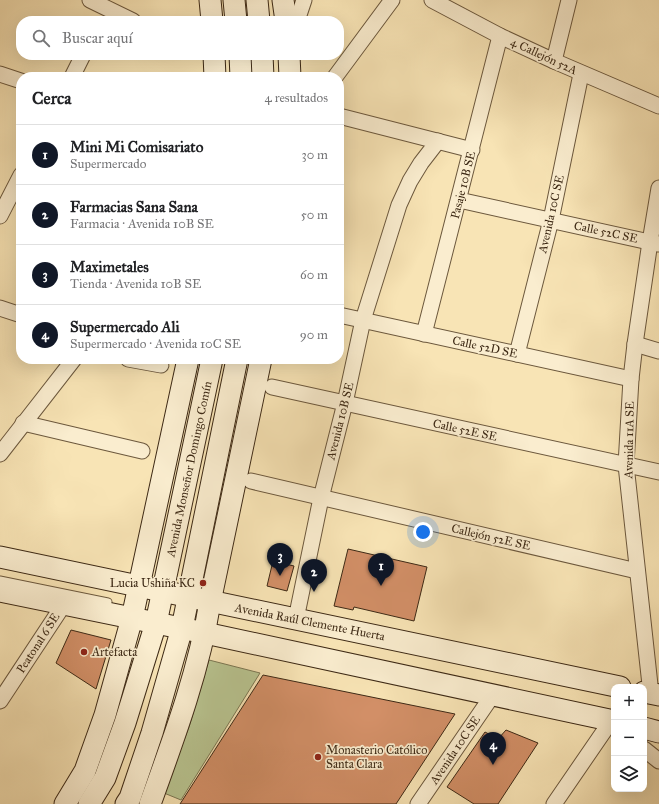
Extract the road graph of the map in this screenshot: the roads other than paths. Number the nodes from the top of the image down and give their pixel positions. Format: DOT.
graph roads {
  1 [pos="90,0"];
  2 [pos="210,0"];
  3 [pos="234,0"];
  4 [pos="257,0"];
  5 [pos="283,0"];
  6 [pos="304,0"];
  7 [pos="392,0"];
  8 [pos="432,0"];
  9 [pos="569,0"];
  10 [pos="447,4"];
  11 [pos="104,15"];
  12 [pos="212,16"];
  13 [pos="236,16"];
  14 [pos="259,16"];
  15 [pos="285,16"];
  16 [pos="299,16"];
  17 [pos="500,36"];
  18 [pos="81,60"];
  19 [pos="240,60"];
  20 [pos="262,60"];
  21 [pos="289,60"];
  22 [pos="554,61"];
  23 [pos="75,72"];
  24 [pos="241,72"];
  25 [pos="263,72"];
  26 [pos="290,72"];
  27 [pos="339,72"];
  28 [pos="0,74"];
  29 [pos="582,74"];
  30 [pos="16,79"];
  31 [pos="659,106"];
  32 [pos="344,117"];
  33 [pos="438,141"];
  34 [pos="472,150"];
  35 [pos="16,186"];
  36 [pos="659,188"];
  37 [pos="459,200"];
  38 [pos="0,216"];
  39 [pos="551,220"];
  40 [pos="654,243"];
  41 [pos="0,308"];
  42 [pos="16,313"];
  43 [pos="344,316"];
  44 [pos="363,320"];
  45 [pos="424,334"];
  46 [pos="635,344"];
  47 [pos="659,350"];
  48 [pos="517,354"];
  49 [pos="70,364"];
  50 [pos="156,364"];
  51 [pos="187,364"];
  52 [pos="211,364"];
  53 [pos="235,364"];
  54 [pos="260,364"];
  55 [pos="161,365"];
  56 [pos="631,379"];
  57 [pos="272,387"];
  58 [pos="345,403"];
  59 [pos="23,423"];
  60 [pos="142,451"];
  61 [pos="0,454"];
  62 [pos="626,465"];
  63 [pos="659,472"];
  64 [pos="250,481"];
  65 [pos="321,498"];
  66 [pos="0,557"];
  67 [pos="637,571"];
  68 [pos="0,580"];
  69 [pos="139,587"];
  70 [pos="0,591"];
  71 [pos="164,592"];
  72 [pos="188,597"];
  73 [pos="210,602"];
  74 [pos="112,603"];
  75 [pos="64,604"];
  76 [pos="170,619"];
  77 [pos="296,619"];
  78 [pos="345,655"];
  79 [pos="611,685"];
  80 [pos="651,694"];
  81 [pos="492,696"];
  82 [pos="0,701"];
  83 [pos="611,720"];
  84 [pos="611,720"];
  85 [pos="611,723"];
  86 [pos="647,723"];
  87 [pos="659,726"];
  88 [pos="647,729"];
  89 [pos="659,732"];
  90 [pos="647,751"];
  91 [pos="659,761"];
  92 [pos="66,804"];
  93 [pos="88,804"];
  94 [pos="126,804"];
  95 [pos="150,804"];
  96 [pos="418,804"];
  97 [pos="554,804"];
  1 -- 11 [label="street"];
  2 -- 12 [label="main road"];
  3 -- 13 [label="main road"];
  4 -- 14 [label="main road"];
  5 -- 15 [label="main road"];
  6 -- 16 [label="street"];
  7 -- 27 [label="street"];
  8 -- 10 [label="street, 4 Callejón 52A"];
  9 -- 22 [label="street"];
  10 -- 17 [label="street, 4 Callejón 52A"];
  17 -- 22 [label="street, 4 Callejón 52A"];
  17 -- 34 [label="street, Pasaje 10B SE"];
  18 -- 23 [label="street"];
  19 -- 24 [label="main road"];
  20 -- 25 [label="main road"];
  21 -- 26 [label="main road"];
  22 -- 29 [label="street, 4 Callejón 52A"];
  28 -- 30 [label="street"];
  29 -- 31 [label="street, 4 Callejón 52A"];
  29 -- 39 [label="street, Avenida 10C SE"];
  32 -- 33 [label="street"];
  33 -- 34 [label="street"];
  33 -- 44 [label="street, Avenida 10B SE"];
  34 -- 37 [label="street, Pasaje 10B SE"];
  35 -- 38 [label="street"];
  36 -- 40 [label="street, Avenida 11A SE"];
  37 -- 39 [label="street, Calle 52C SE"];
  37 -- 45 [label="street, Pasaje 10B SE"];
  39 -- 40 [label="street, Calle 52C SE"];
  39 -- 48 [label="street, Avenida 10C SE"];
  40 -- 46 [label="street, Avenida 11A SE"];
  41 -- 42 [label="street"];
  43 -- 44 [label="street, Calle 52D SE"];
  44 -- 45 [label="street, Calle 52D SE"];
  44 -- 58 [label="street, Avenida 10B SE"];
  45 -- 48 [label="street, Calle 52D SE"];
  46 -- 47 [label="street"];
  46 -- 56 [label="street, Avenida 11A SE"];
  48 -- 56 [label="street, Calle 52D SE"];
  49 -- 59 [label="street"];
  50 -- 55 [label="street"];
  51 -- 69 [label="main road, Avenida Monseñor Domingo Comín"];
  52 -- 71 [label="main road, Avenida Monseñor Domingo Comín"];
  53 -- 72 [label="main road, Avenida Monseñor Domingo Comín"];
  54 -- 73 [label="main road, Avenida Monseñor Domingo Comín"];
  56 -- 62 [label="street, Avenida 11A SE"];
  57 -- 58 [label="street, Calle 52E SE"];
  58 -- 62 [label="street, Calle 52E SE"];
  58 -- 65 [label="street, Avenida 10B SE"];
  59 -- 60 [label="street"];
  59 -- 61 [label="street"];
  62 -- 63 [label="street, Calle 52E SE"];
  62 -- 67 [label="street, Avenida 11A SE"];
  64 -- 65 [label="street, Callejón 52E SE"];
  65 -- 67 [label="street, Callejón 52E SE"];
  65 -- 77 [label="street, Avenida 10B SE"];
  66 -- 69 [label="main road, Avenida Raúl Clemente Huerta"];
  67 -- 80 [label="street, Avenida 11A SE"];
  68 -- 74 [label="lane"];
  69 -- 71 [label="main road, Avenida Raúl Clemente Huerta"];
  69 -- 76 [label="main road, Avenida Monseñor Domingo Comín"];
  70 -- 75 [label="main road"];
  71 -- 72 [label="main road, Avenida Raúl Clemente Huerta"];
  71 -- 76 [label="main road, Avenida Monseñor Domingo Comín"];
  72 -- 73 [label="main road, Avenida Raúl Clemente Huerta"];
  72 -- 76 [label="main road, Avenida Monseñor Domingo Comín"];
  73 -- 76 [label="main road, Avenida Monseñor Domingo Comín"];
  73 -- 77 [label="main road, Avenida Raúl Clemente Huerta"];
  75 -- 76 [label="main road"];
  75 -- 82 [label="street, Peatonal 6 SE"];
  76 -- 81 [label="main road"];
  76 -- 92 [label="main road, Avenida Monseñor Domingo Comín"];
  76 -- 93 [label="main road, Avenida Monseñor Domingo Comín"];
  76 -- 94 [label="main road, Avenida Monseñor Domingo Comín"];
  76 -- 95 [label="main road, Avenida Monseñor Domingo Comín"];
  77 -- 79 [label="main road, Avenida Raúl Clemente Huerta"];
  78 -- 84 [label="lane"];
  81 -- 83 [label="main road"];
  81 -- 96 [label="street, Avenida 10C SE"];
  85 -- 97 [label="street"];
  86 -- 87 [label="lane"];
  88 -- 89 [label="main road"];
  90 -- 91 [label="street"];
}
